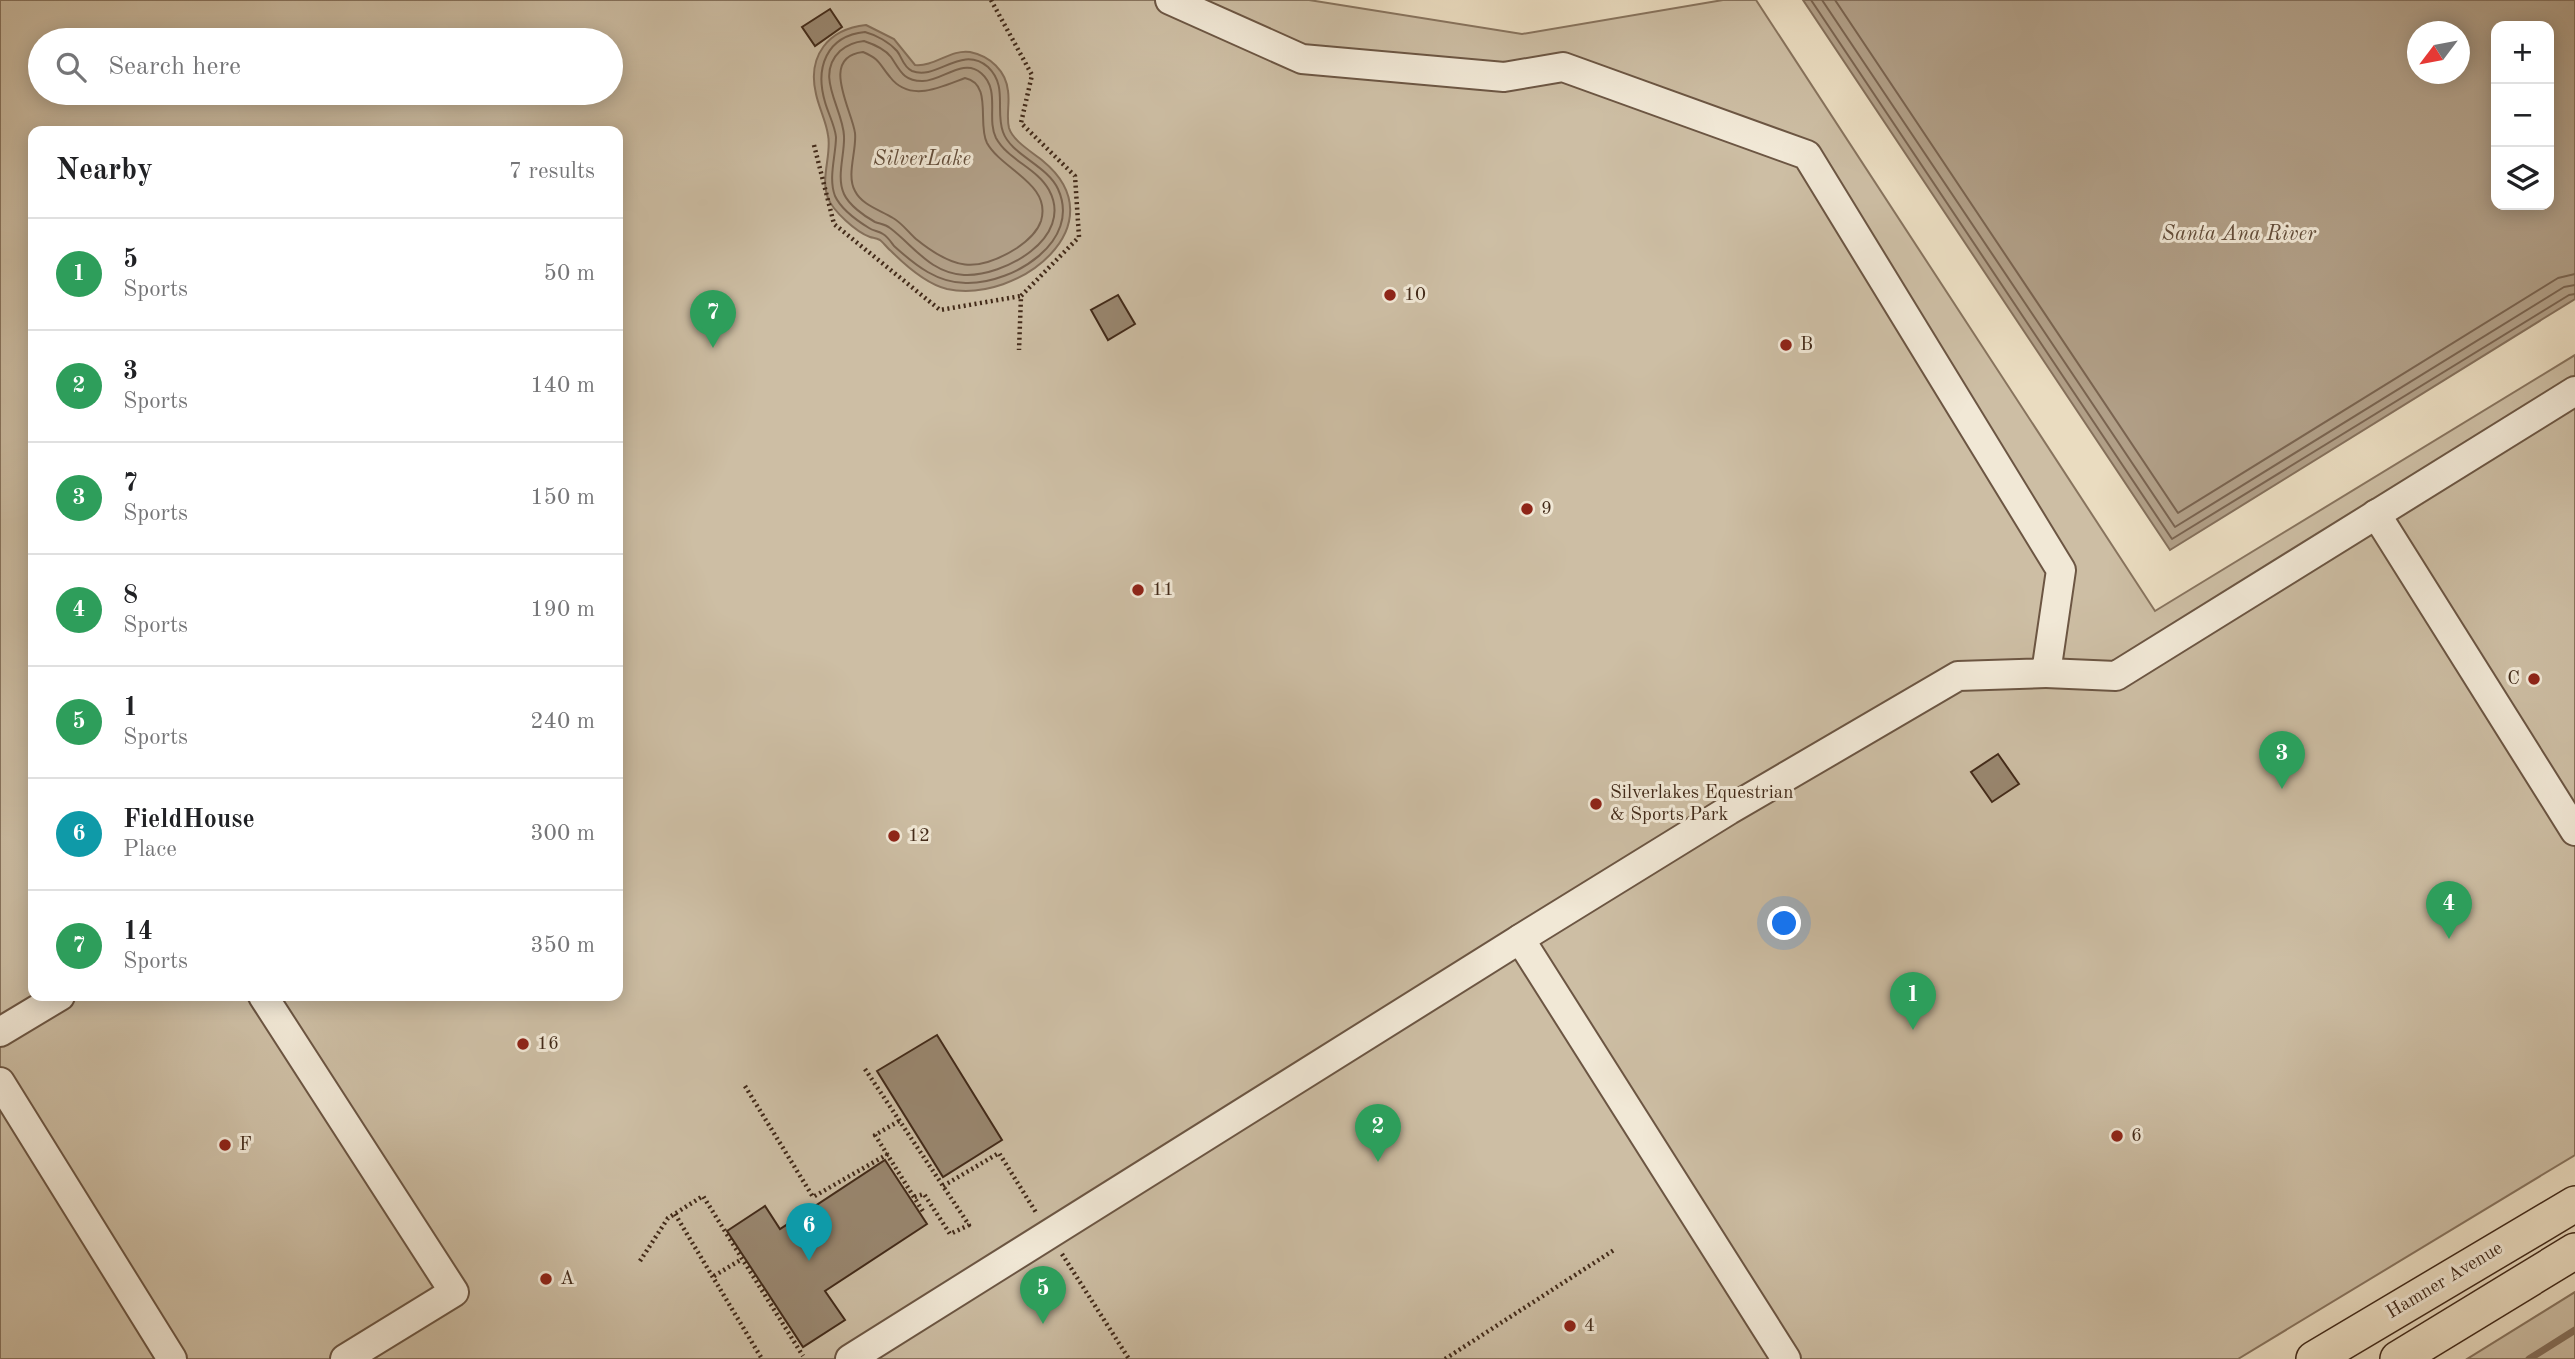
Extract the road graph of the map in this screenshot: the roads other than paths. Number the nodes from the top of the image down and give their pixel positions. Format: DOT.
graph roads {
  1 [pos="1170,0"];
  2 [pos="2575,391"];
  3 [pos="2376,514"];
  4 [pos="2046,673"];
  5 [pos="2575,831"];
  6 [pos="1520,939"];
  7 [pos="52,1001"];
  8 [pos="265,1001"];
  9 [pos="0,1032"];
  10 [pos="0,1082"];
  11 [pos="2575,1204"];
  12 [pos="2575,1251"];
  13 [pos="172,1359"];
  14 [pos="345,1359"];
  15 [pos="850,1359"];
  16 [pos="1786,1359"];
  17 [pos="2314,1359"];
  18 [pos="2398,1359"];
  1 -- 4 [label="lane"];
  2 -- 3 [label="lane"];
  3 -- 4 [label="lane"];
  3 -- 5 [label="lane"];
  4 -- 6 [label="lane"];
  6 -- 15 [label="lane"];
  6 -- 16 [label="lane"];
  7 -- 9 [label="lane"];
  8 -- 14 [label="lane"];
  10 -- 13 [label="lane"];
  11 -- 17 [label="main road, Hamner Avenue"];
  12 -- 18 [label="main road"];
}
